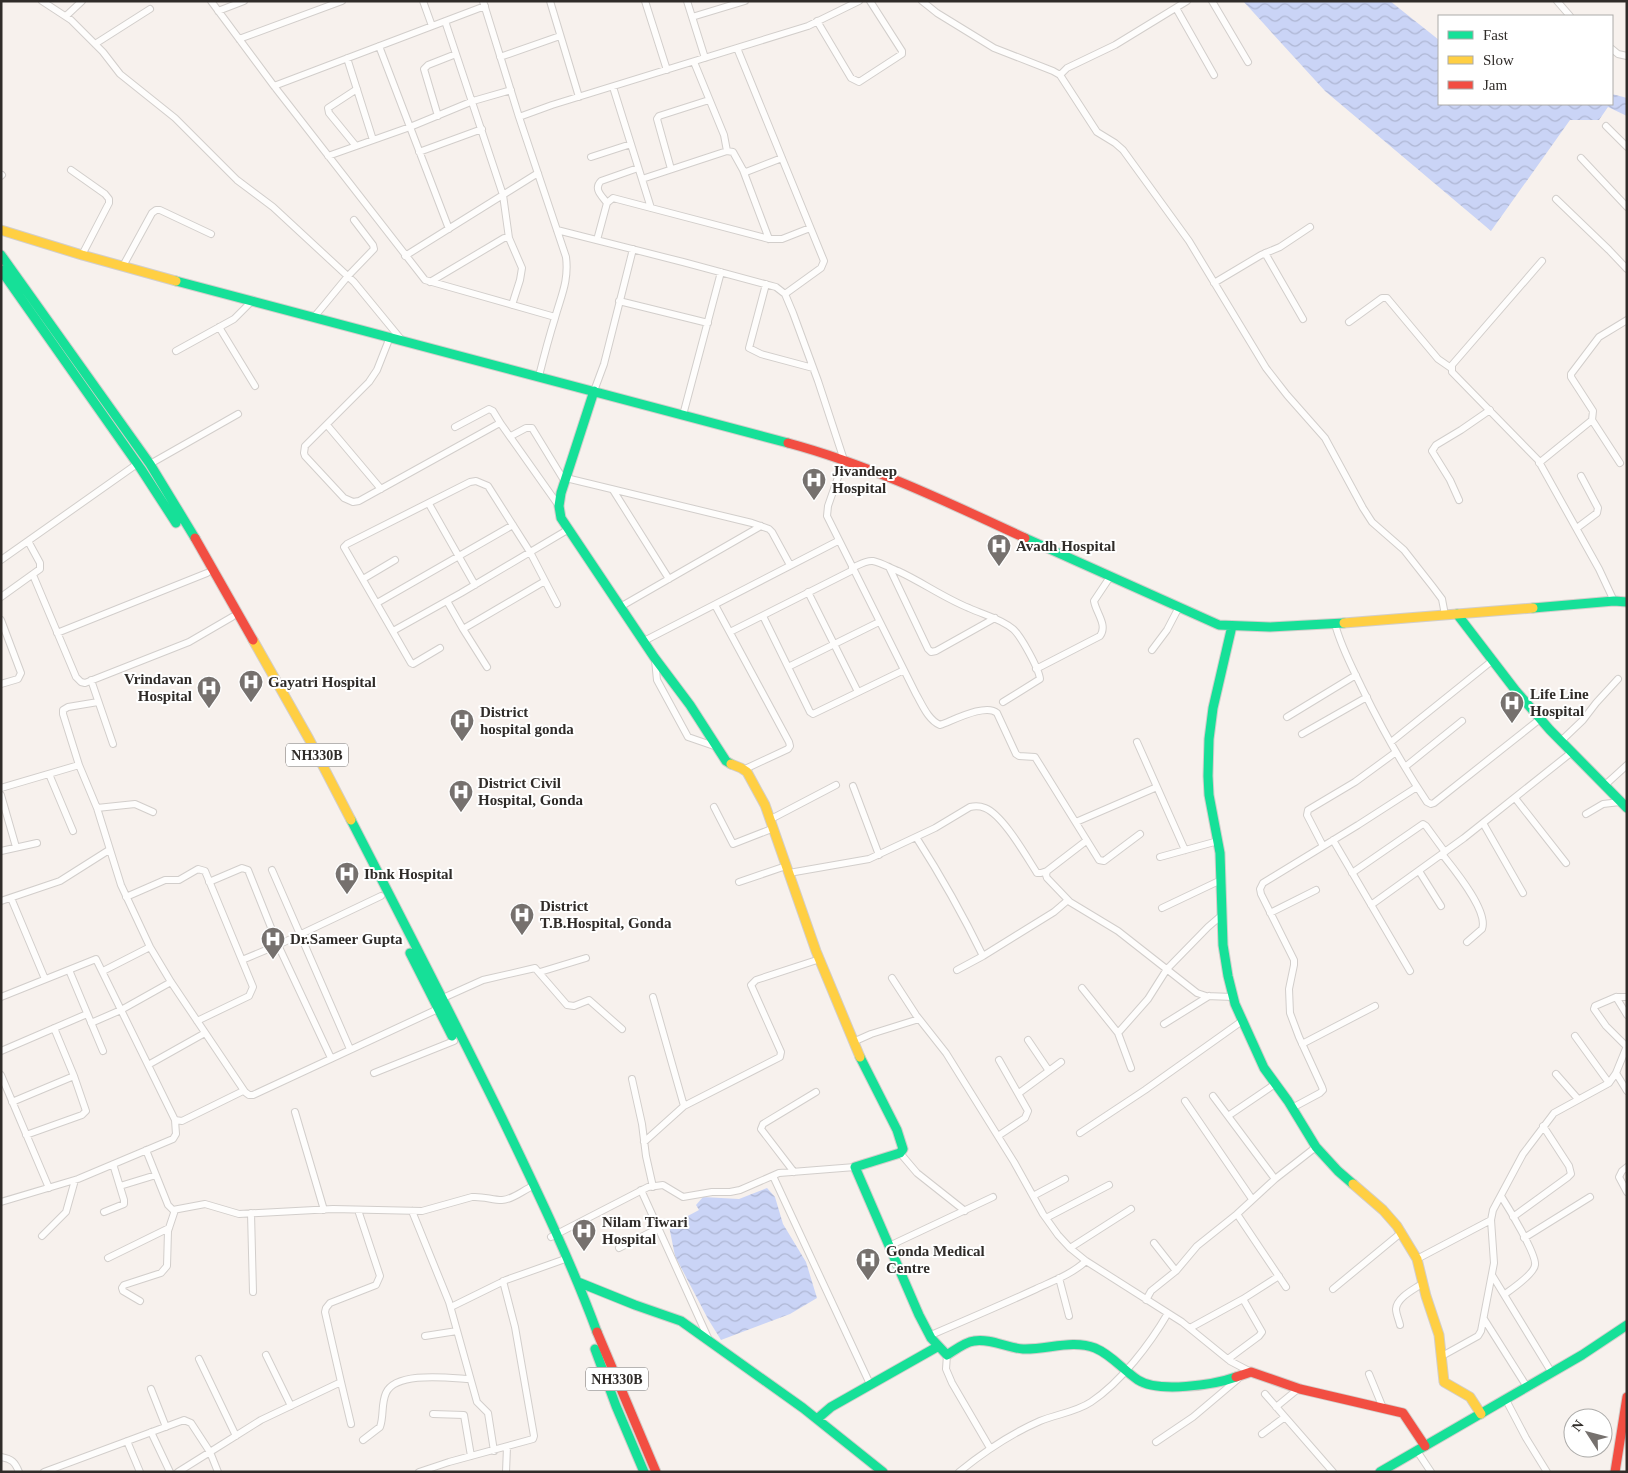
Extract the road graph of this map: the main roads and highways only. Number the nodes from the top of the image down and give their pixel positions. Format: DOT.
graph roads {
  1 [pos="1,230"];
  2 [pos="11,232"];
  3 [pos="1,234"];
  4 [pos="1,255"];
  5 [pos="1,270"];
  6 [pos="594,391"];
  7 [pos="1627,602"];
  8 [pos="1457,614"];
  9 [pos="1232,626"];
  10 [pos="1624,805"];
  11 [pos="555,1236"];
  12 [pos="565,1260"];
  13 [pos="578,1282"];
  14 [pos="1627,1325"];
  15 [pos="937,1348"];
  16 [pos="1627,1397"];
  17 [pos="1481,1414"];
  18 [pos="817,1419"];
  19 [pos="1421,1448"];
  20 [pos="1395,1468"];
  21 [pos="644,1472"];
  22 [pos="656,1472"];
  23 [pos="882,1472"];
  24 [pos="1380,1472"];
  25 [pos="1615,1472"];
  1 -- 2 [label="main road"];
  2 -- 3 [label="main road"];
  2 -- 6 [label="main road"];
  4 -- 11 [label="main road, NH330B"];
  5 -- 11 [label="main road, NH330B"];
  6 -- 9 [label="main road"];
  6 -- 15 [label="main road"];
  7 -- 8 [label="main road"];
  8 -- 9 [label="main road"];
  8 -- 10 [label="main road"];
  9 -- 17 [label="main road"];
  11 -- 12 [label="main road, NH330B"];
  12 -- 13 [label="main road, NH330B"];
  12 -- 21 [label="main road, NH330B"];
  13 -- 18 [label="main road"];
  13 -- 22 [label="main road, NH330B"];
  14 -- 17 [label="main road"];
  15 -- 18 [label="main road"];
  15 -- 19 [label="main road"];
  16 -- 25 [label="main road"];
  17 -- 19 [label="main road"];
  18 -- 23 [label="main road"];
  19 -- 20 [label="main road"];
  20 -- 24 [label="main road"];
}
